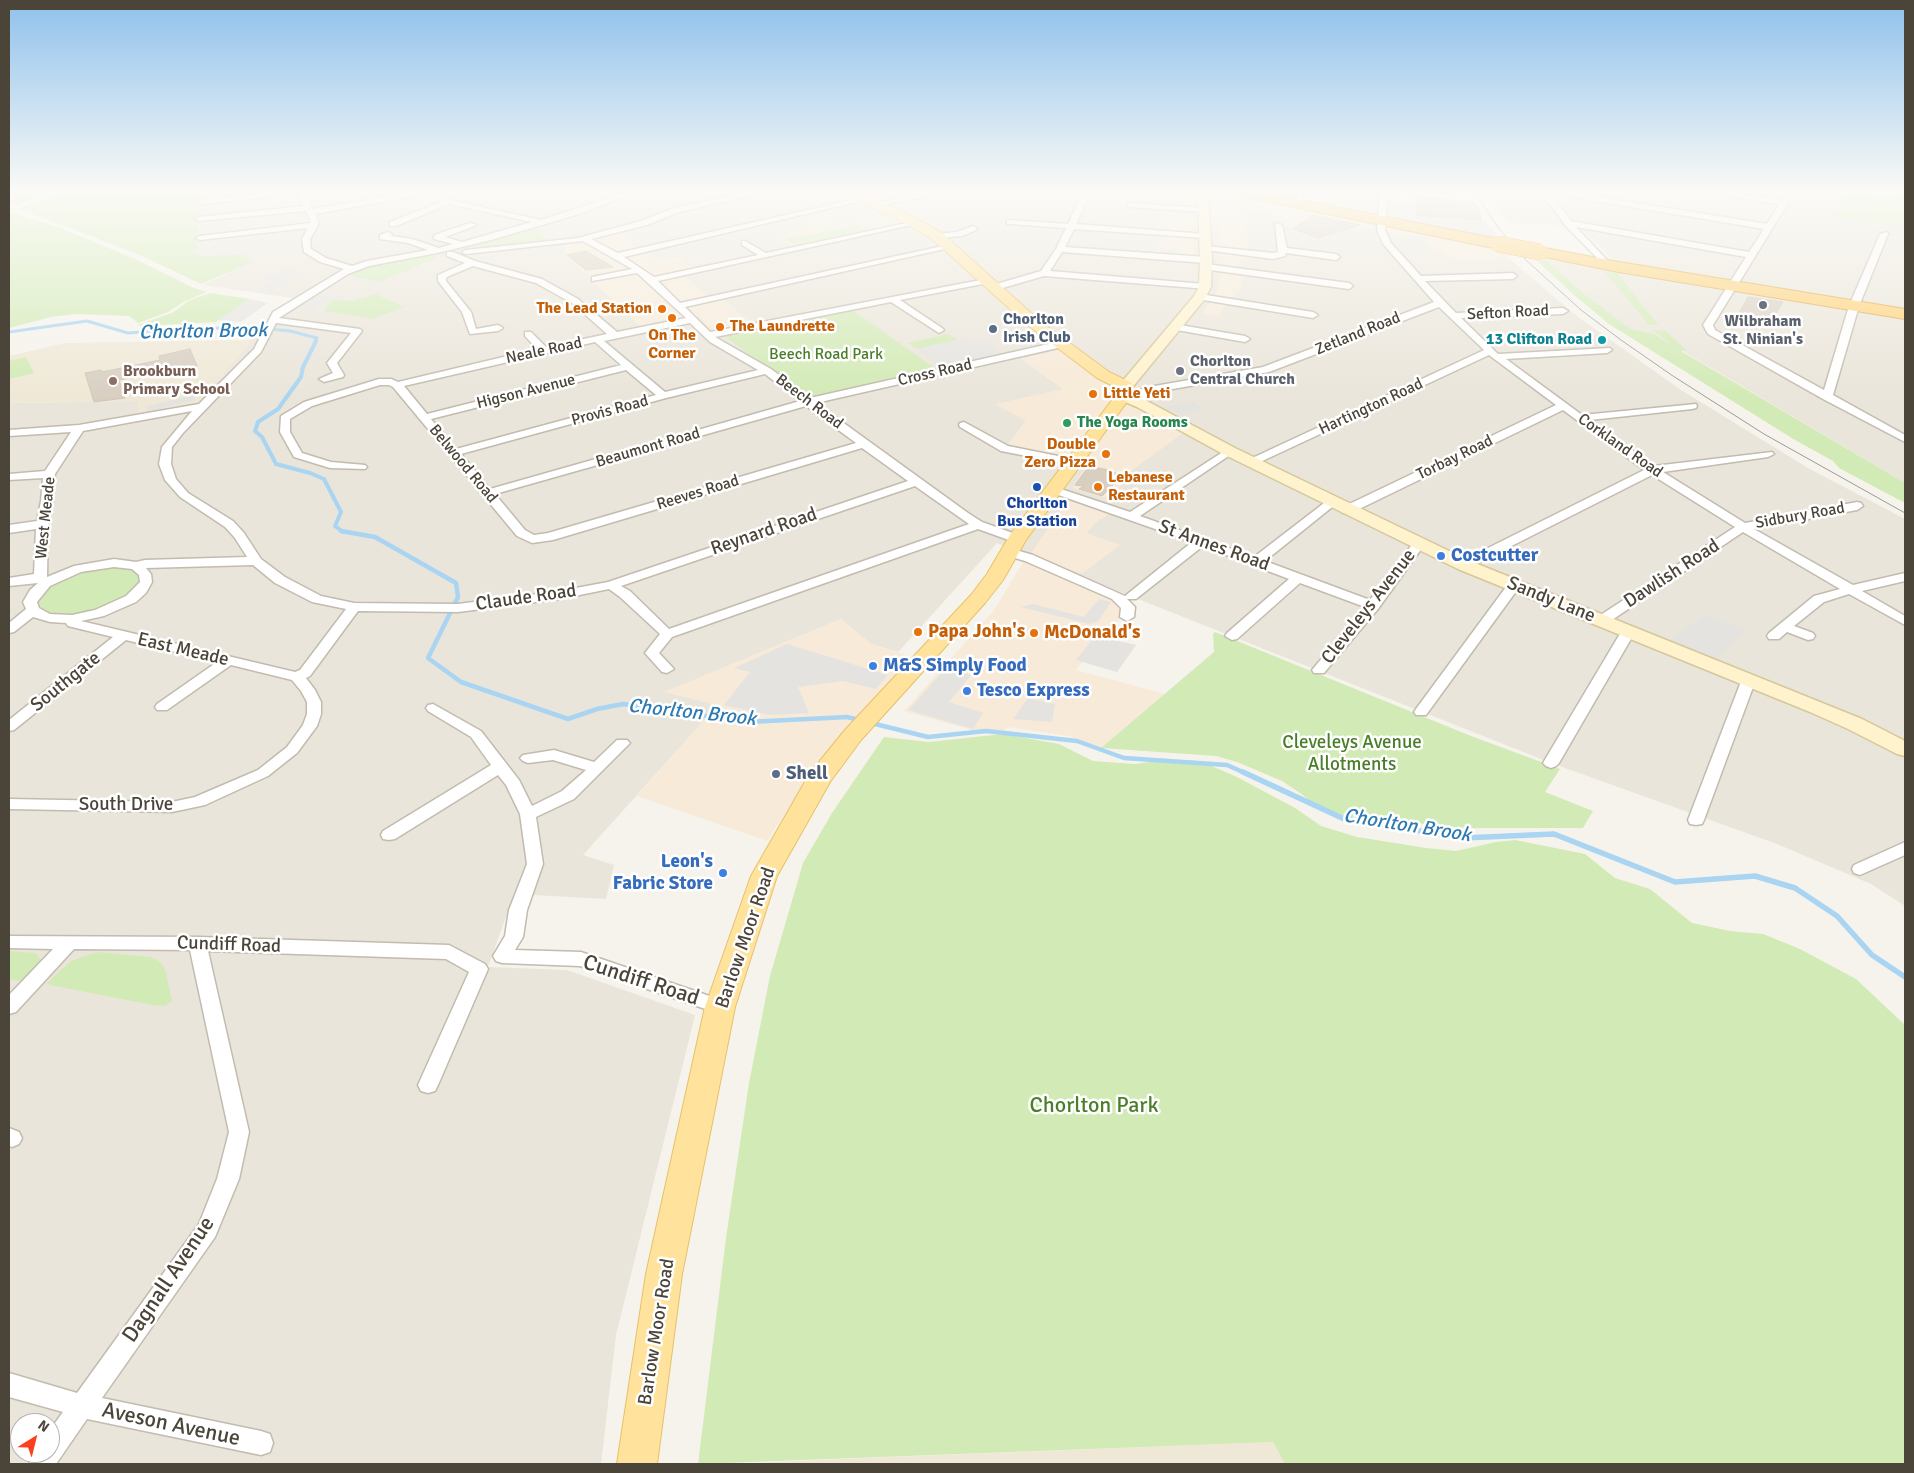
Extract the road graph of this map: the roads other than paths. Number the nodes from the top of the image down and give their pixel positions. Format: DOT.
graph roads {
  1 [pos="329,262"];
  2 [pos="386,262"];
  3 [pos="469,262"];
  4 [pos="626,262"];
  5 [pos="734,262"];
  6 [pos="878,262"];
  7 [pos="967,262"];
  8 [pos="1052,262"];
  9 [pos="1184,262"];
  10 [pos="1403,262"];
  11 [pos="1592,262"];
  12 [pos="1748,262"];
  13 [pos="1872,262"];
  14 [pos="472,263"];
  15 [pos="1206,264"];
  16 [pos="1604,264"];
  17 [pos="352,269"];
  18 [pos="639,270"];
  19 [pos="1044,273"];
  20 [pos="1513,276"];
  21 [pos="594,278"];
  22 [pos="1417,279"];
  23 [pos="652,280"];
  24 [pos="992,284"];
  25 [pos="1349,286"];
  26 [pos="1732,286"];
  27 [pos="1202,292"];
  28 [pos="893,299"];
  29 [pos="1440,304"];
  30 [pos="679,306"];
  31 [pos="1854,306"];
  32 [pos="1563,311"];
  33 [pos="1313,314"];
  34 [pos="1905,314"];
  35 [pos="1452,316"];
  36 [pos="691,320"];
  37 [pos="269,326"];
  38 [pos="1174,327"];
  39 [pos="498,328"];
  40 [pos="939,330"];
  41 [pos="528,334"];
  42 [pos="614,335"];
  43 [pos="709,335"];
  44 [pos="1245,338"];
  45 [pos="598,340"];
  46 [pos="1062,344"];
  47 [pos="544,350"];
  48 [pos="1607,350"];
  49 [pos="1493,354"];
  50 [pos="629,366"];
  51 [pos="767,371"];
  52 [pos="324,379"];
  53 [pos="397,385"];
  54 [pos="1124,391"];
  55 [pos="664,396"];
  56 [pos="1827,397"];
  57 [pos="808,402"];
  58 [pos="1142,404"];
  59 [pos="1563,406"];
  60 [pos="1692,406"];
  61 [pos="202,407"];
  62 [pos="423,418"];
  63 [pos="1580,418"];
  64 [pos="964,425"];
  65 [pos="79,428"];
  66 [pos="9,433"];
  67 [pos="1905,439"];
  68 [pos="864,444"];
  69 [pos="1229,451"];
  70 [pos="454,454"];
  71 [pos="1768,454"];
  72 [pos="1073,462"];
  73 [pos="1252,462"];
  74 [pos="361,466"];
  75 [pos="1652,470"];
  76 [pos="49,474"];
  77 [pos="9,477"];
  78 [pos="917,482"];
  79 [pos="1054,490"];
  80 [pos="487,493"];
  81 [pos="1340,506"];
  82 [pos="1857,506"];
  83 [pos="1132,516"];
  84 [pos="42,524"];
  85 [pos="978,525"];
  86 [pos="1743,527"];
  87 [pos="9,529"];
  88 [pos="532,539"];
  89 [pos="1201,540"];
  90 [pos="1418,544"];
  91 [pos="1013,545"];
  92 [pos="256,561"];
  93 [pos="1257,561"];
  94 [pos="1464,565"];
  95 [pos="136,566"];
  96 [pos="1905,577"];
  97 [pos="1298,578"];
  98 [pos="43,580"];
  99 [pos="9,582"];
  100 [pos="611,585"];
  101 [pos="1514,586"];
  102 [pos="1849,590"];
  103 [pos="1131,596"];
  104 [pos="1373,606"];
  105 [pos="354,607"];
  106 [pos="33,610"];
  107 [pos="1127,617"];
  108 [pos="72,619"];
  109 [pos="1601,621"];
  110 [pos="1905,622"];
  111 [pos="1785,627"];
  112 [pos="9,629"];
  113 [pos="1628,632"];
  114 [pos="667,634"];
  115 [pos="123,636"];
  116 [pos="1232,636"];
  117 [pos="1774,636"];
  118 [pos="1808,636"];
  119 [pos="229,660"];
  120 [pos="667,669"];
  121 [pos="1319,670"];
  122 [pos="297,678"];
  123 [pos="1749,679"];
  124 [pos="162,707"];
  125 [pos="433,708"];
  126 [pos="1421,712"];
  127 [pos="9,727"];
  128 [pos="622,743"];
  129 [pos="1905,749"];
  130 [pos="528,758"];
  131 [pos="1552,763"];
  132 [pos="500,767"];
  133 [pos="597,768"];
  134 [pos="9,804"];
  135 [pos="528,814"];
  136 [pos="1696,820"];
  137 [pos="389,835"];
  138 [pos="1905,848"];
  139 [pos="1860,869"];
  140 [pos="9,942"];
  141 [pos="69,943"];
  142 [pos="198,944"];
  143 [pos="9,1007"];
  144 [pos="720,1007"];
  145 [pos="428,1085"];
  146 [pos="9,1386"];
  147 [pos="82,1406"];
  148 [pos="60,1437"];
  149 [pos="261,1444"];
  150 [pos="637,1464"];
  1 -- 17 [label="street"];
  2 -- 17 [label="street"];
  3 -- 14 [label="street"];
  4 -- 18 [label="street, Beech Road"];
  5 -- 23 [label="street"];
  6 -- 30 [label="street"];
  7 -- 24 [label="main road"];
  8 -- 19 [label="street"];
  9 -- 15 [label="street"];
  10 -- 22 [label="street, Corkland Road"];
  11 -- 16 [label="highway, bridge"];
  12 -- 26 [label="street"];
  13 -- 31 [label="street"];
  14 -- 39 [label="street"];
  14 -- 42 [label="street"];
  15 -- 25 [label="street"];
  15 -- 27 [label="street"];
  16 -- 26 [label="highway"];
  17 -- 37 [label="street, Claude Road"];
  18 -- 21 [label="street"];
  18 -- 23 [label="street, Beech Road"];
  19 -- 24 [label="street"];
  19 -- 27 [label="street"];
  20 -- 22 [label="street"];
  22 -- 29 [label="street, Corkland Road"];
  23 -- 30 [label="street, Beech Road"];
  24 -- 28 [label="street"];
  24 -- 46 [label="main road"];
  26 -- 31 [label="highway"];
  26 -- 56 [label="street"];
  27 -- 33 [label="street"];
  27 -- 38 [label="street, Barlow Moor Road"];
  28 -- 40 [label="street"];
  28 -- 43 [label="street"];
  29 -- 35 [label="street, Corkland Road"];
  29 -- 58 [label="street, Zetland Road"];
  30 -- 36 [label="street, Beech Road"];
  31 -- 34 [label="highway"];
  31 -- 56 [label="street"];
  32 -- 35 [label="street, Sefton Road"];
  35 -- 49 [label="street, Corkland Road"];
  36 -- 42 [label="street, Neale Road"];
  36 -- 43 [label="street, Beech Road"];
  37 -- 52 [label="street"];
  37 -- 61 [label="street, Claude Road"];
  38 -- 44 [label="street"];
  38 -- 54 [label="street, Barlow Moor Road"];
  41 -- 47 [label="street"];
  42 -- 45 [label="street, Neale Road"];
  43 -- 51 [label="street, Beech Road"];
  45 -- 47 [label="street, Neale Road"];
  45 -- 50 [label="street"];
  46 -- 54 [label="main road"];
  46 -- 57 [label="street, Cross Road"];
  47 -- 53 [label="street, Neale Road"];
  48 -- 49 [label="street"];
  49 -- 59 [label="street, Corkland Road"];
  49 -- 73 [label="street, Hartington Road"];
  50 -- 55 [label="street"];
  50 -- 62 [label="street, Higson Avenue"];
  51 -- 55 [label="street, Provis Road"];
  51 -- 57 [label="street, Beech Road"];
  53 -- 62 [label="street, Belwood Road"];
  53 -- 74 [label="street, Neale Road"];
  54 -- 58 [label="street, Sandy Lane"];
  54 -- 72 [label="main road, Barlow Moor Road"];
  55 -- 70 [label="street, Provis Road"];
  56 -- 67 [label="street"];
  57 -- 68 [label="street, Beech Road"];
  57 -- 80 [label="street, Beaumont Road"];
  58 -- 69 [label="street, Sandy Lane"];
  59 -- 63 [label="street, Corkland Road"];
  59 -- 81 [label="street, Torbay Road"];
  60 -- 63 [label="street"];
  61 -- 65 [label="street"];
  61 -- 92 [label="street, Claude Road"];
  62 -- 70 [label="street, Belwood Road"];
  63 -- 75 [label="street, Corkland Road"];
  64 -- 72 [label="street"];
  65 -- 66 [label="street"];
  65 -- 76 [label="street, West Meade"];
  68 -- 78 [label="street, Beech Road"];
  68 -- 88 [label="street, Reeves Road"];
  69 -- 73 [label="street, Sandy Lane"];
  69 -- 83 [label="street"];
  70 -- 80 [label="street, Belwood Road"];
  71 -- 75 [label="street"];
  72 -- 79 [label="main road, Barlow Moor Road"];
  73 -- 81 [label="street, Sandy Lane"];
  75 -- 86 [label="street, Corkland Road"];
  75 -- 94 [label="street"];
  76 -- 77 [label="street"];
  76 -- 84 [label="street, West Meade"];
  78 -- 85 [label="street, Beech Road"];
  78 -- 100 [label="street, Reynard Road"];
  79 -- 83 [label="street, St Annes Road"];
  79 -- 91 [label="main road, Barlow Moor Road"];
  80 -- 88 [label="street, Belwood Road"];
  81 -- 90 [label="street, Sandy Lane"];
  81 -- 93 [label="street, Torbay Road"];
  82 -- 86 [label="street, Sidbury Road"];
  83 -- 89 [label="street, St Annes Road"];
  84 -- 87 [label="street"];
  84 -- 98 [label="street, West Meade"];
  85 -- 91 [label="street, Beech Road"];
  85 -- 114 [label="street"];
  86 -- 102 [label="street, Corkland Road"];
  86 -- 109 [label="street, Dawlish Road"];
  89 -- 93 [label="street, St Annes Road"];
  89 -- 103 [label="street"];
  90 -- 94 [label="street, Sandy Lane"];
  90 -- 104 [label="street, Cleveleys Avenue"];
  91 -- 107 [label="street, Beech Road"];
  91 -- 144 [label="main road, Barlow Moor Road"];
  92 -- 95 [label="street"];
  92 -- 105 [label="street, Claude Road"];
  93 -- 97 [label="street, St Annes Road"];
  94 -- 101 [label="street, Sandy Lane"];
  95 -- 98 [label="street"];
  95 -- 108 [label="street"];
  96 -- 102 [label="street"];
  97 -- 104 [label="street, St Annes Road"];
  97 -- 116 [label="street"];
  98 -- 99 [label="street"];
  98 -- 106 [label="street"];
  100 -- 105 [label="street, Claude Road"];
  100 -- 114 [label="street"];
  101 -- 109 [label="street, Sandy Lane"];
  101 -- 126 [label="street"];
  102 -- 110 [label="street, Corkland Road"];
  102 -- 111 [label="street"];
  104 -- 121 [label="street, Cleveleys Avenue"];
  105 -- 122 [label="street"];
  106 -- 108 [label="street"];
  106 -- 112 [label="street"];
  108 -- 115 [label="street, East Meade"];
  109 -- 113 [label="street, Sandy Lane"];
  111 -- 117 [label="street"];
  111 -- 118 [label="street"];
  113 -- 123 [label="street, Sandy Lane"];
  113 -- 131 [label="street"];
  114 -- 120 [label="street"];
  115 -- 119 [label="street, East Meade"];
  115 -- 127 [label="street, Southgate"];
  119 -- 122 [label="street, East Meade"];
  119 -- 124 [label="street"];
  122 -- 134 [label="street, South Drive"];
  123 -- 129 [label="street, Sandy Lane"];
  123 -- 136 [label="street"];
  125 -- 132 [label="street"];
  128 -- 133 [label="street"];
  130 -- 133 [label="street"];
  132 -- 135 [label="street"];
  132 -- 137 [label="street"];
  133 -- 135 [label="street"];
  135 -- 144 [label="street, Cundiff Road"];
  138 -- 139 [label="street"];
  140 -- 141 [label="street, Cundiff Road"];
  141 -- 142 [label="street, Cundiff Road"];
  141 -- 143 [label="street"];
  142 -- 145 [label="street, Cundiff Road"];
  142 -- 147 [label="street, Dagnall Avenue"];
  144 -- 150 [label="main road, Barlow Moor Road"];
  146 -- 147 [label="street, Aveson Avenue"];
  147 -- 148 [label="street, Dagnall Avenue"];
  147 -- 149 [label="street, Aveson Avenue"];
}
